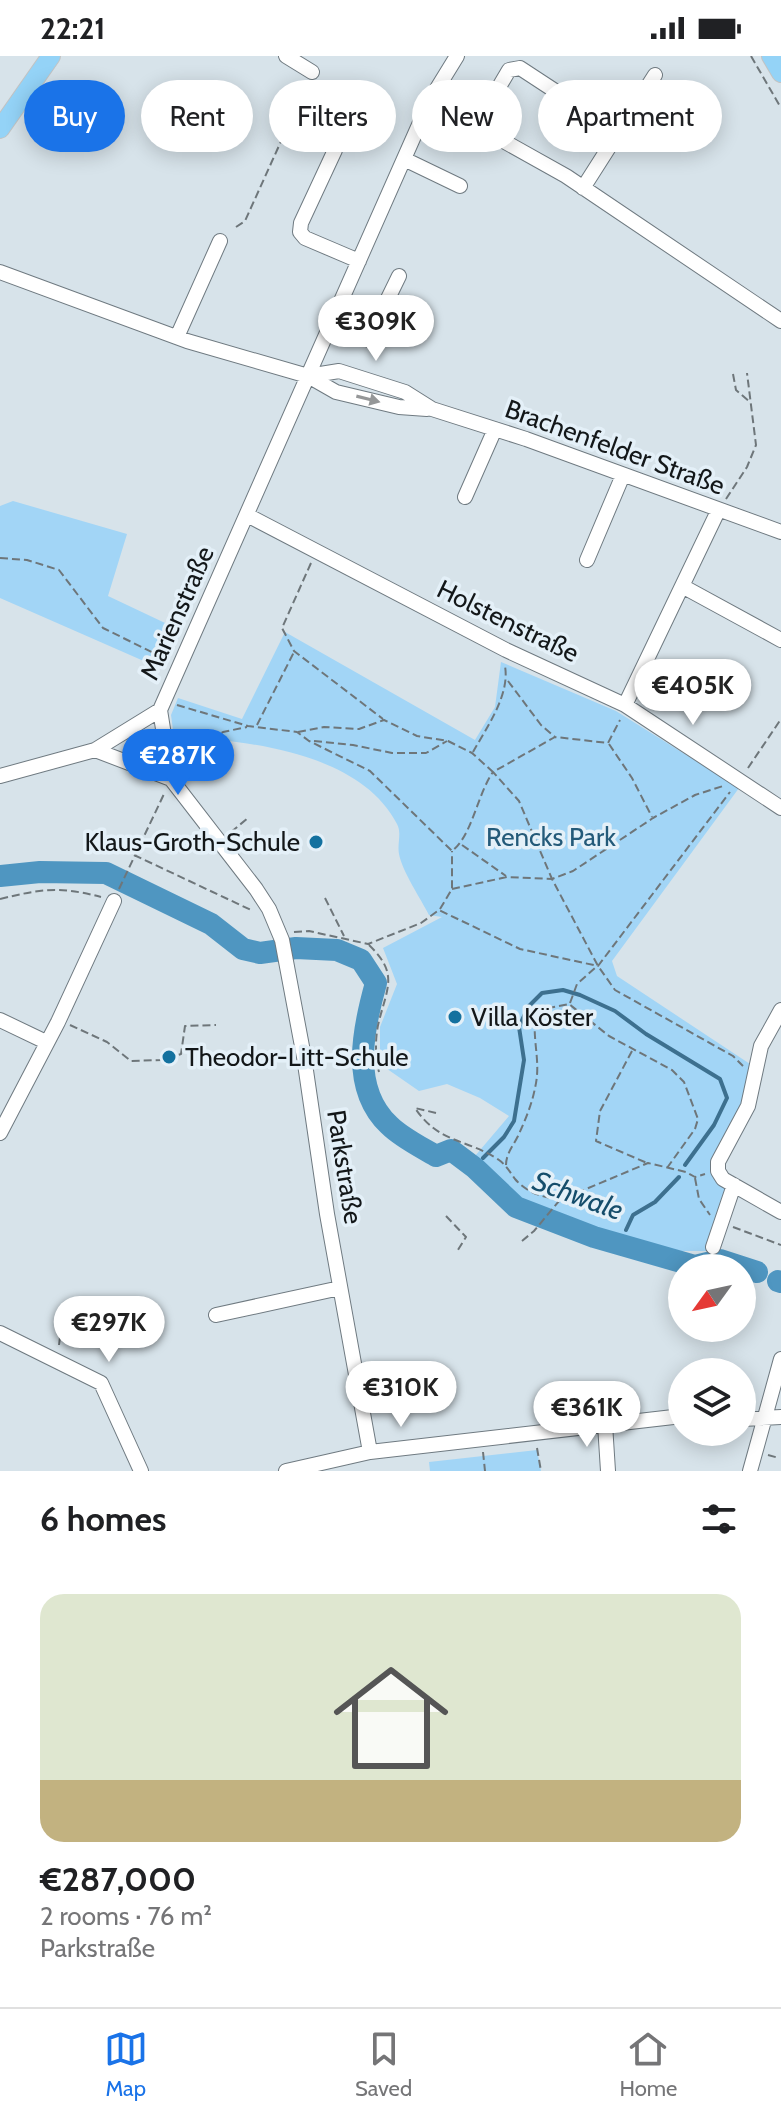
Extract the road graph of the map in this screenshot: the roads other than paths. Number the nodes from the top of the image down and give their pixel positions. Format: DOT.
graph roads {
  1 [pos="51,56"];
  2 [pos="286,56"];
  3 [pos="457,56"];
  4 [pos="771,56"];
  5 [pos="312,72"];
  6 [pos="781,73"];
  7 [pos="655,75"];
  8 [pos="442,80"];
  9 [pos="503,80"];
  10 [pos="538,80"];
  11 [pos="0,129"];
  12 [pos="412,141"];
  13 [pos="334,152"];
  14 [pos="521,152"];
  15 [pos="404,159"];
  16 [pos="460,186"];
  17 [pos="583,188"];
  18 [pos="220,241"];
  19 [pos="359,261"];
  20 [pos="0,272"];
  21 [pos="399,276"];
  22 [pos="342,300"];
  23 [pos="379,317"];
  24 [pos="781,321"];
  25 [pos="177,337"];
  26 [pos="369,340"];
  27 [pos="308,376"];
  28 [pos="495,429"];
  29 [pos="623,475"];
  30 [pos="465,497"];
  31 [pos="718,511"];
  32 [pos="247,515"];
  33 [pos="781,532"];
  34 [pos="587,560"];
  35 [pos="682,586"];
  36 [pos="781,640"];
  37 [pos="162,705"];
  38 [pos="625,705"];
  39 [pos="95,750"];
  40 [pos="169,774"];
  41 [pos="0,776"];
  42 [pos="781,808"];
  43 [pos="117,895"];
  44 [pos="781,1010"];
  45 [pos="0,1020"];
  46 [pos="46,1042"];
  47 [pos="1,1123"];
  48 [pos="734,1185"];
  49 [pos="781,1212"];
  50 [pos="713,1247"];
  51 [pos="340,1288"];
  52 [pos="216,1315"];
  53 [pos="0,1333"];
  54 [pos="781,1359"];
  55 [pos="668,1417"];
  56 [pos="781,1417"];
  57 [pos="756,1418"];
  58 [pos="765,1418"];
  59 [pos="605,1424"];
  60 [pos="370,1452"];
  61 [pos="141,1471"];
  62 [pos="286,1471"];
  63 [pos="608,1471"];
  64 [pos="750,1471"];
  1 -- 11 [label="main road"];
  2 -- 5 [label="street"];
  3 -- 8 [label="street, Marienstraße"];
  4 -- 6 [label="main road"];
  7 -- 17 [label="street"];
  9 -- 10 [label="street"];
  12 -- 15 [label="street, Marienstraße"];
  13 -- 19 [label="street"];
  14 -- 17 [label="street"];
  15 -- 16 [label="street"];
  15 -- 19 [label="street, Marienstraße"];
  17 -- 24 [label="street"];
  18 -- 25 [label="street"];
  19 -- 22 [label="street, Marienstraße"];
  20 -- 25 [label="street, Brachenfelder Straße"];
  21 -- 23 [label="street"];
  22 -- 23 [label="street"];
  22 -- 27 [label="street, Marienstraße"];
  23 -- 26 [label="street"];
  25 -- 27 [label="street, Brachenfelder Straße"];
  27 -- 28 [label="street, Brachenfelder Straße"];
  27 -- 32 [label="street, Marienstraße"];
  28 -- 29 [label="street, Brachenfelder Straße"];
  28 -- 30 [label="street"];
  29 -- 31 [label="street, Brachenfelder Straße"];
  29 -- 34 [label="street"];
  31 -- 33 [label="street, Brachenfelder Straße"];
  31 -- 35 [label="street"];
  32 -- 37 [label="street, Marienstraße"];
  32 -- 38 [label="street, Holstenstraße"];
  35 -- 36 [label="street"];
  35 -- 38 [label="street"];
  37 -- 39 [label="street, Marienstraße"];
  37 -- 40 [label="street"];
  38 -- 42 [label="street, Holstenstraße"];
  39 -- 40 [label="street"];
  39 -- 41 [label="street, Marienstraße"];
  40 -- 51 [label="street, Parkstraße"];
  43 -- 46 [label="street"];
  44 -- 48 [label="street"];
  45 -- 46 [label="street"];
  46 -- 47 [label="street"];
  48 -- 49 [label="street"];
  48 -- 50 [label="street"];
  51 -- 52 [label="street"];
  51 -- 60 [label="street, Parkstraße"];
  53 -- 61 [label="street"];
  54 -- 58 [label="street"];
  55 -- 59 [label="street"];
  56 -- 58 [label="street"];
  57 -- 58 [label="street"];
  58 -- 64 [label="street"];
  59 -- 60 [label="street"];
  59 -- 63 [label="street"];
  60 -- 62 [label="street"];
}
